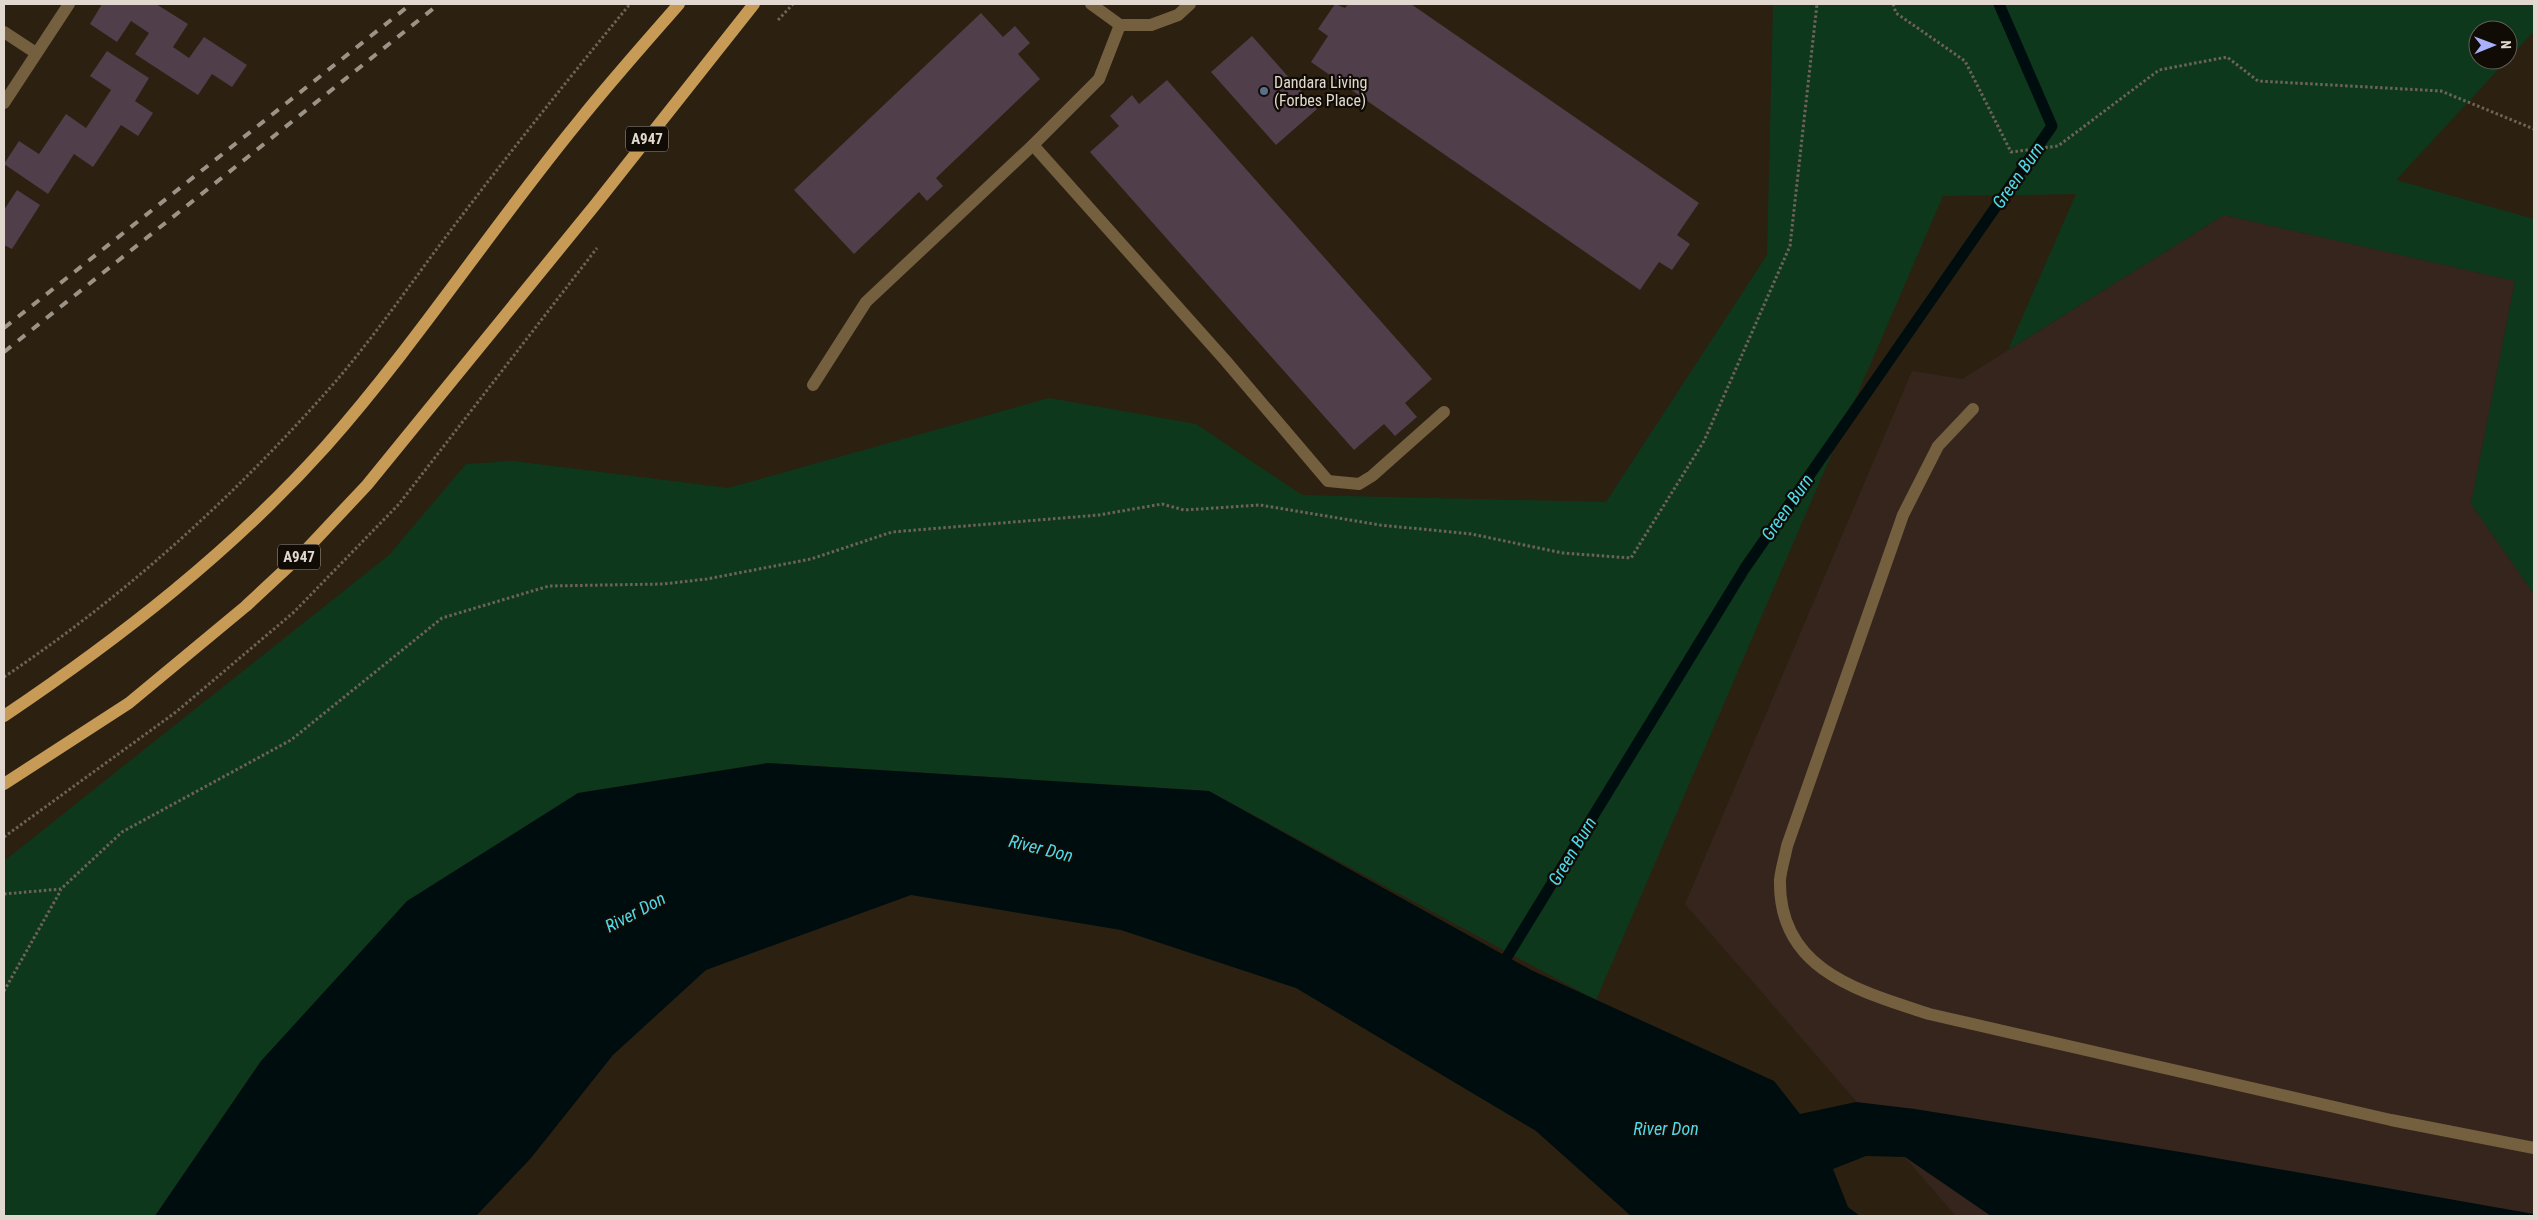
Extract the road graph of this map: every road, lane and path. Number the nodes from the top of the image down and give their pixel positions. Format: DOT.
graph roads {
  1 [pos="69,4"];
  2 [pos="630,4"];
  3 [pos="679,4"];
  4 [pos="754,4"];
  5 [pos="1091,4"];
  6 [pos="1190,4"];
  7 [pos="1817,4"];
  8 [pos="1893,4"];
  9 [pos="1120,25"];
  10 [pos="4,32"];
  11 [pos="36,53"];
  12 [pos="4,103"];
  13 [pos="2534,130"];
  14 [pos="1033,145"];
  15 [pos="813,385"];
  16 [pos="1973,408"];
  17 [pos="1444,412"];
  18 [pos="4,677"];
  19 [pos="4,716"];
  20 [pos="4,784"];
  21 [pos="61,889"];
  22 [pos="4,894"];
  23 [pos="4,991"];
  24 [pos="2534,1148"];
  1 -- 11 [label="street"];
  2 -- 18 [label="path"];
  3 -- 19 [label="main road"];
  4 -- 20 [label="main road, A947"];
  5 -- 9 [label="street"];
  6 -- 9 [label="street"];
  7 -- 21 [label="path"];
  8 -- 13 [label="path"];
  9 -- 14 [label="street"];
  10 -- 11 [label="street"];
  11 -- 12 [label="street"];
  14 -- 15 [label="street"];
  14 -- 17 [label="street"];
  16 -- 24 [label="street"];
  21 -- 22 [label="path"];
  21 -- 23 [label="path"];
}
